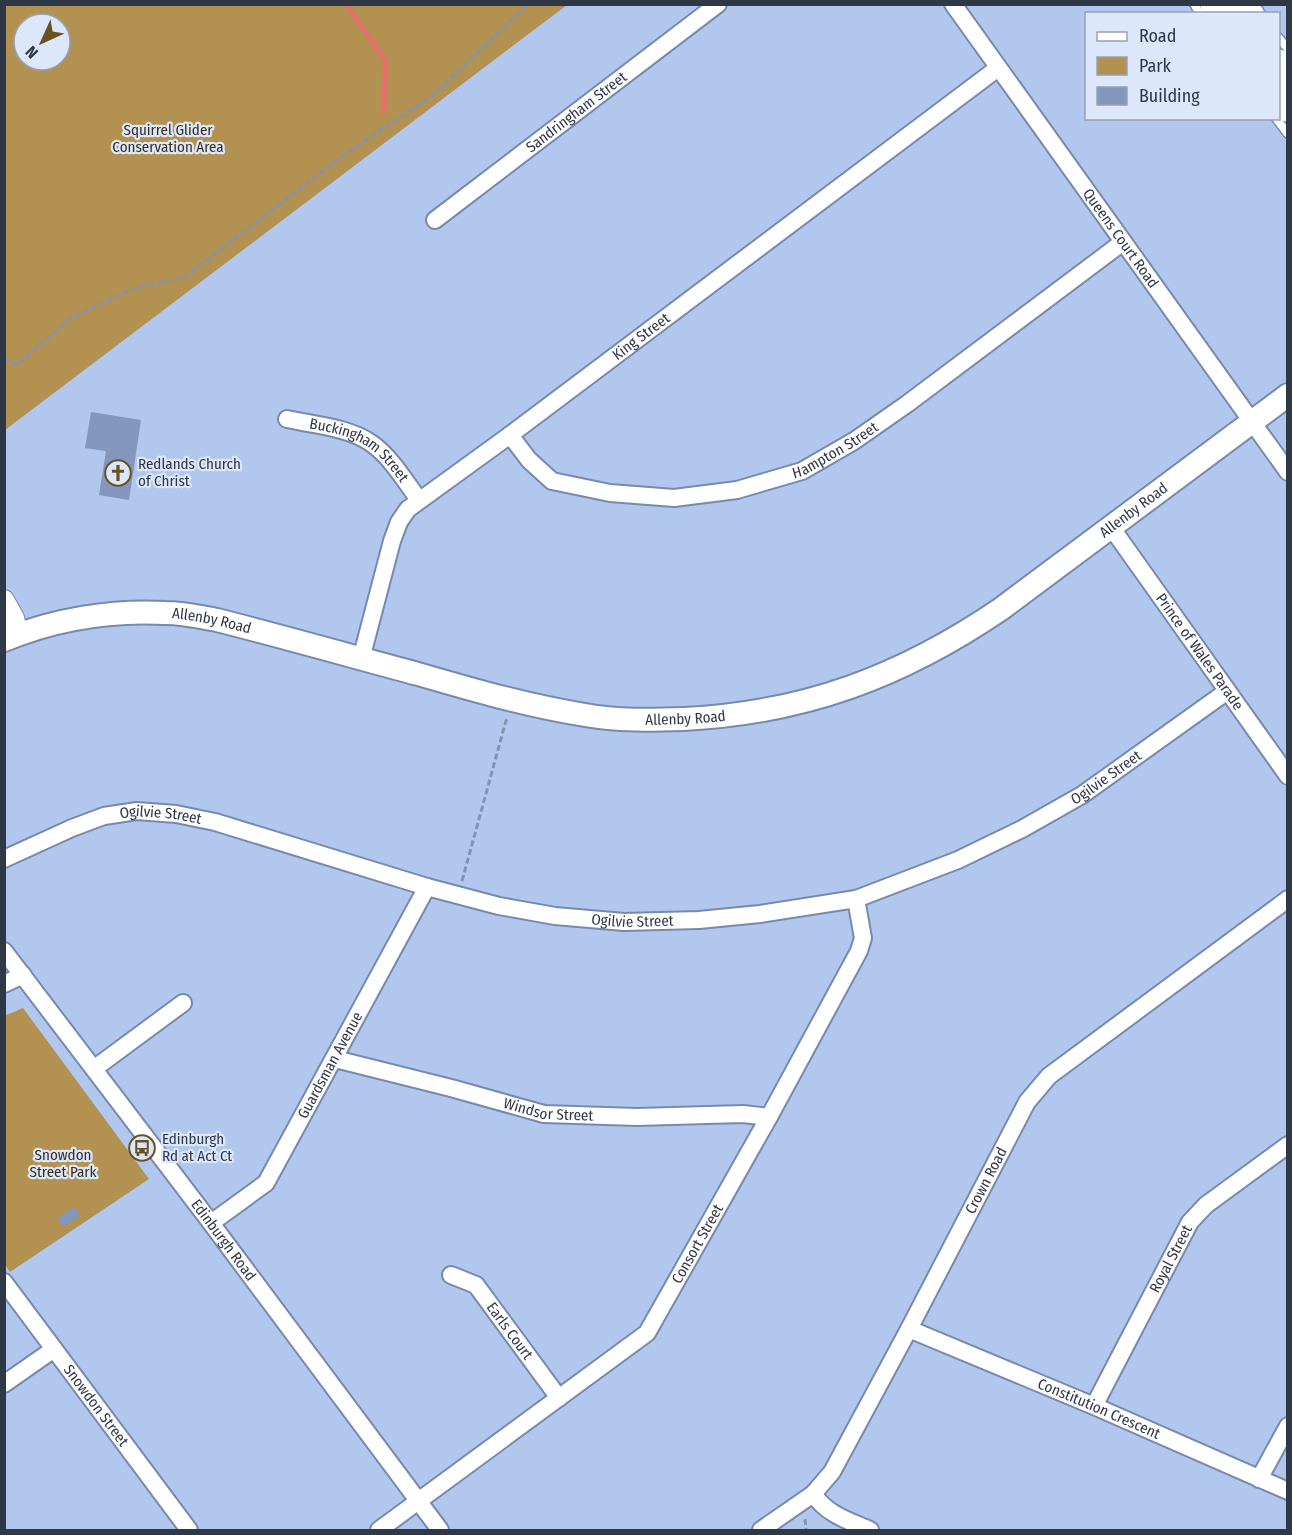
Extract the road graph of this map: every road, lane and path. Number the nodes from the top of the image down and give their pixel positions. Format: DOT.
graph roads {
  1 [pos="528,4"];
  2 [pos="718,4"];
  3 [pos="953,4"];
  4 [pos="998,68"];
  5 [pos="1277,120"];
  6 [pos="1287,134"];
  7 [pos="435,220"];
  8 [pos="1123,242"];
  9 [pos="4,358"];
  10 [pos="1287,395"];
  11 [pos="286,419"];
  12 [pos="1251,421"];
  13 [pos="510,435"];
  14 [pos="1287,472"];
  15 [pos="419,500"];
  16 [pos="1111,527"];
  17 [pos="4,600"];
  18 [pos="11,637"];
  19 [pos="361,658"];
  20 [pos="1226,692"];
  21 [pos="511,701"];
  22 [pos="1287,776"];
  23 [pos="4,859"];
  24 [pos="427,887"];
  25 [pos="458,894"];
  26 [pos="856,899"];
  27 [pos="1287,899"];
  28 [pos="4,951"];
  29 [pos="22,975"];
  30 [pos="4,984"];
  31 [pos="183,1003"];
  32 [pos="335,1059"];
  33 [pos="95,1068"];
  34 [pos="769,1117"];
  35 [pos="1287,1145"];
  36 [pos="211,1223"];
  37 [pos="452,1275"];
  38 [pos="4,1281"];
  39 [pos="909,1329"];
  40 [pos="54,1349"];
  41 [pos="4,1384"];
  42 [pos="560,1398"];
  43 [pos="1094,1406"];
  44 [pos="1287,1426"];
  45 [pos="1259,1479"];
  46 [pos="1287,1491"];
  47 [pos="813,1494"];
  48 [pos="418,1502"];
  49 [pos="804,1515"];
  50 [pos="806,1529"];
  51 [pos="189,1530"];
  52 [pos="379,1530"];
  53 [pos="440,1530"];
  54 [pos="761,1530"];
  55 [pos="870,1530"];
  1 -- 9 [label="path"];
  2 -- 7 [label="street, Sandringham Street"];
  3 -- 4 [label="street, Queens Court Road"];
  4 -- 8 [label="street, Queens Court Road"];
  4 -- 13 [label="street, King Street"];
  5 -- 6 [label="lane"];
  8 -- 12 [label="street, Queens Court Road"];
  8 -- 13 [label="street, Hampton Street"];
  10 -- 12 [label="main road, Allenby Road"];
  11 -- 15 [label="street, Buckingham Street"];
  12 -- 14 [label="street, Queens Court Road"];
  12 -- 16 [label="main road, Allenby Road"];
  13 -- 15 [label="street, King Street"];
  15 -- 19 [label="street, King Street"];
  16 -- 20 [label="street, Prince of Wales Parade"];
  16 -- 21 [label="main road, Allenby Road"];
  17 -- 18 [label="street"];
  18 -- 19 [label="main road, Allenby Road"];
  19 -- 21 [label="main road, Allenby Road"];
  20 -- 22 [label="street, Prince of Wales Parade"];
  20 -- 26 [label="street, Ogilvie Street"];
  21 -- 25 [label="path"];
  23 -- 24 [label="street, Ogilvie Street"];
  24 -- 25 [label="street, Ogilvie Street"];
  24 -- 32 [label="street, Guardsman Avenue"];
  25 -- 26 [label="street, Ogilvie Street"];
  26 -- 34 [label="street, Consort Street"];
  27 -- 39 [label="street, Crown Road"];
  28 -- 29 [label="street, Edinburgh Road"];
  29 -- 30 [label="street"];
  29 -- 33 [label="street, Edinburgh Road"];
  31 -- 33 [label="street"];
  32 -- 34 [label="street, Windsor Street"];
  32 -- 36 [label="street, Guardsman Avenue"];
  33 -- 36 [label="street, Edinburgh Road"];
  34 -- 42 [label="street, Consort Street"];
  35 -- 43 [label="street, Royal Street"];
  36 -- 48 [label="street, Edinburgh Road"];
  37 -- 42 [label="street, Earls Court"];
  38 -- 40 [label="street, Snowdon Street"];
  39 -- 43 [label="street, Constitution Crescent"];
  39 -- 47 [label="street, Crown Road"];
  40 -- 41 [label="street"];
  40 -- 51 [label="street, Snowdon Street"];
  42 -- 48 [label="street, Consort Street"];
  43 -- 45 [label="street, Constitution Crescent"];
  44 -- 45 [label="street"];
  45 -- 46 [label="street, Constitution Crescent"];
  47 -- 54 [label="street, Crown Road"];
  47 -- 55 [label="street"];
  48 -- 52 [label="street"];
  48 -- 53 [label="street, Edinburgh Road"];
  49 -- 50 [label="path"];
}
